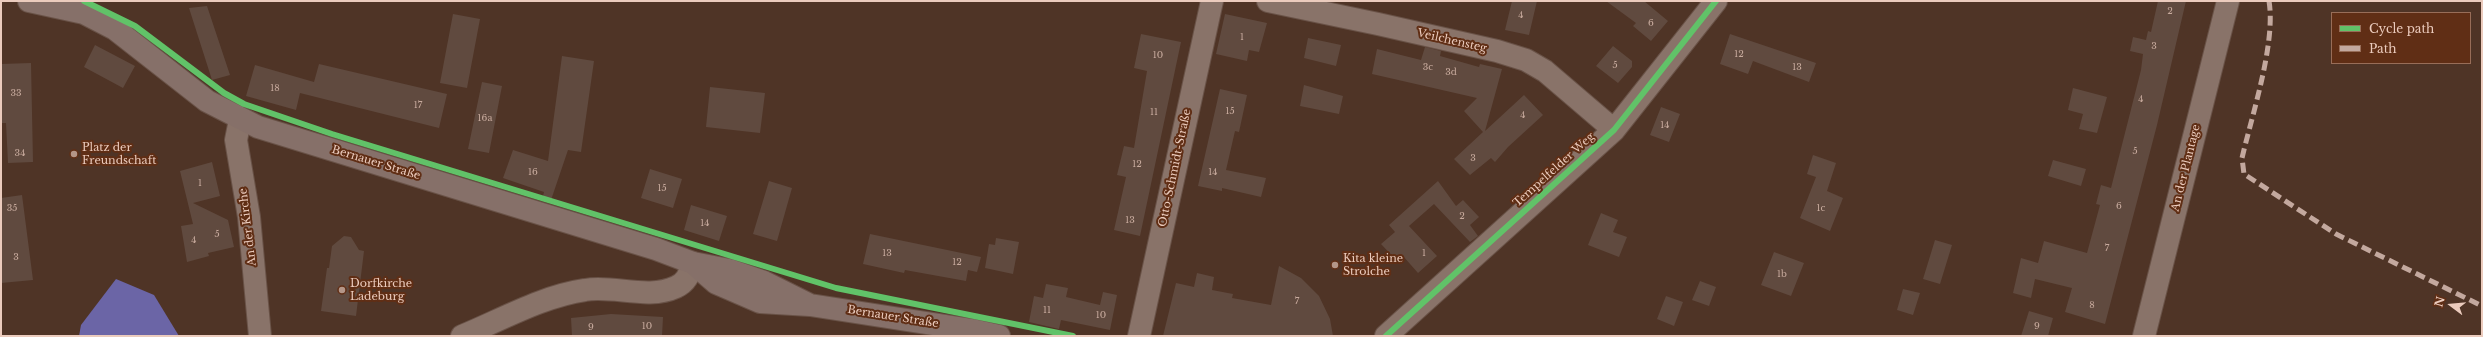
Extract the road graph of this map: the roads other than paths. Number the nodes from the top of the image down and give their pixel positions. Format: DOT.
graph roads {
  1 [pos="29,1"];
  2 [pos="1212,1"];
  3 [pos="1268,1"];
  4 [pos="1716,1"];
  5 [pos="2228,1"];
  6 [pos="87,7"];
  7 [pos="240,120"];
  8 [pos="1614,130"];
  9 [pos="693,263"];
  10 [pos="260,336"];
  11 [pos="462,336"];
  12 [pos="999,336"];
  13 [pos="1139,336"];
  14 [pos="1386,336"];
  15 [pos="2144,336"];
  1 -- 6 [label="main road, Bernauer Straße"];
  2 -- 13 [label="street, Otto-Schmidt-Straße"];
  3 -- 8 [label="street, Veilchensteg"];
  4 -- 8 [label="street, Tempelfelder Weg"];
  5 -- 15 [label="street, An der Plantage"];
  6 -- 7 [label="main road, Bernauer Straße"];
  7 -- 9 [label="main road, Bernauer Straße"];
  7 -- 10 [label="street, An der Kirche"];
  8 -- 14 [label="street, Tempelfelder Weg"];
  9 -- 11 [label="street"];
  9 -- 12 [label="main road, Bernauer Straße"];
}
